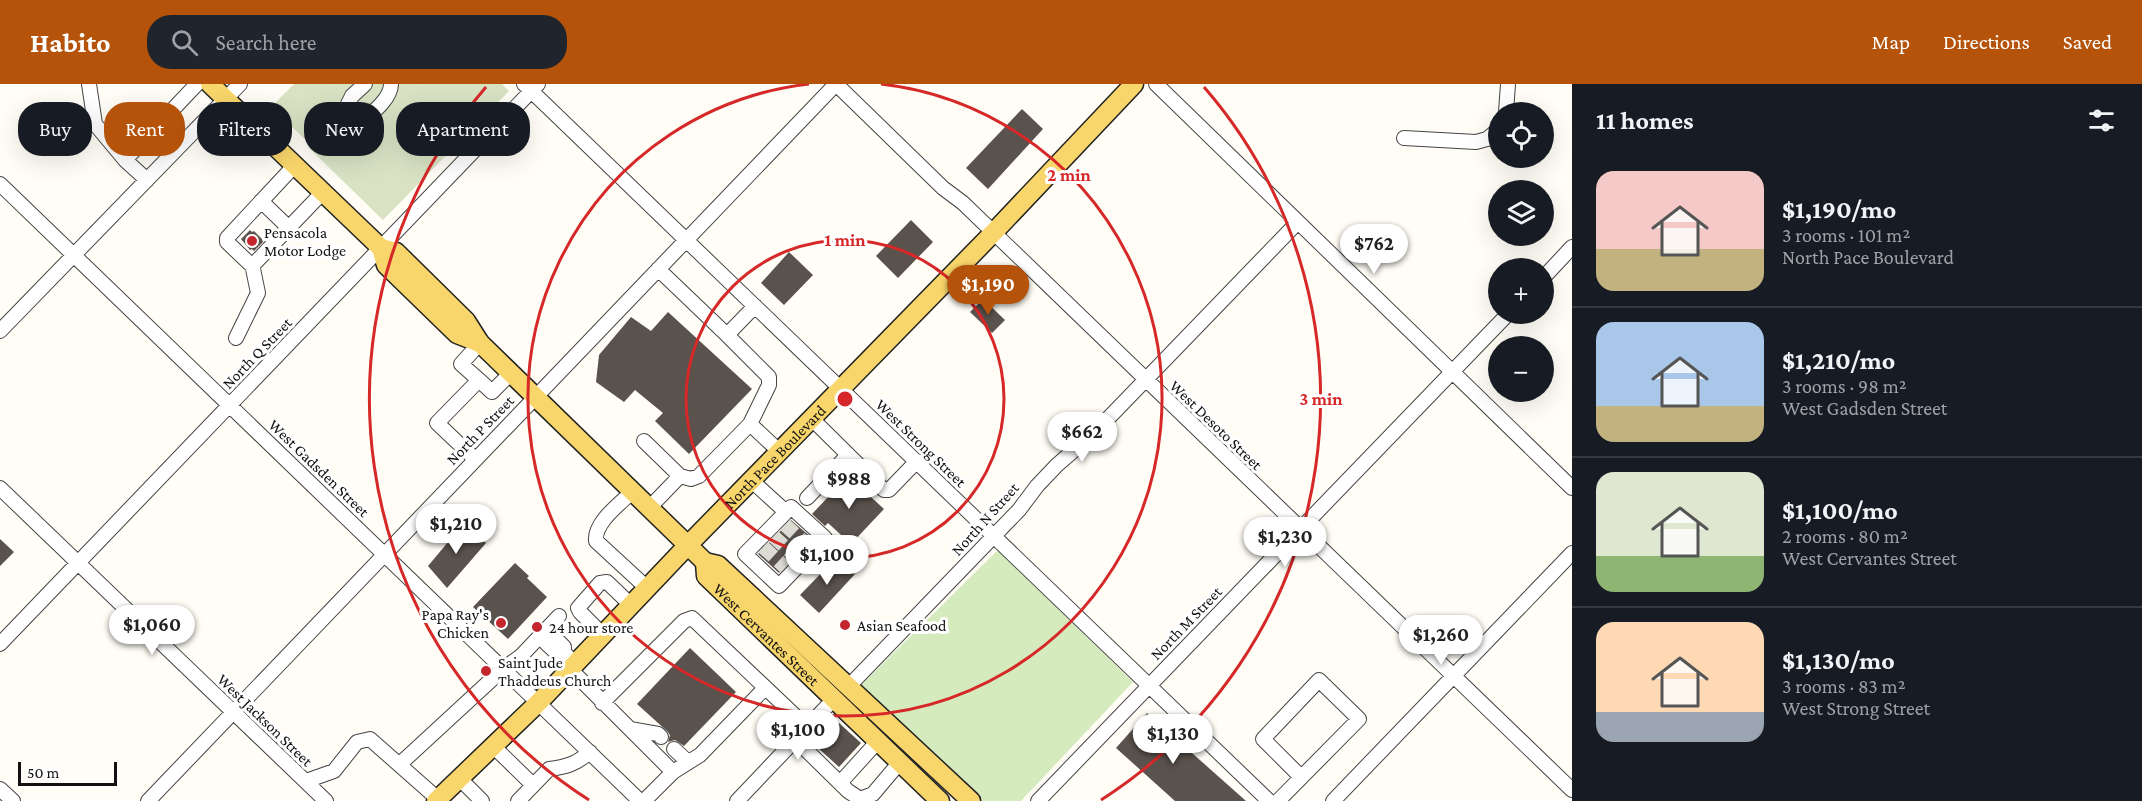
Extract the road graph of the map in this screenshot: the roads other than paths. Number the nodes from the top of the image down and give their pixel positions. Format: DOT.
graph roads {
  1 [pos="89,84"];
  2 [pos="197,84"];
  3 [pos="210,84"];
  4 [pos="240,84"];
  5 [pos="365,84"];
  6 [pos="391,84"];
  7 [pos="836,84"];
  8 [pos="1134,84"];
  9 [pos="1156,84"];
  10 [pos="1508,84"];
  11 [pos="531,86"];
  12 [pos="226,99"];
  13 [pos="1507,102"];
  14 [pos="1404,138"];
  15 [pos="1488,139"];
  16 [pos="125,160"];
  17 [pos="295,165"];
  18 [pos="147,180"];
  19 [pos="0,184"];
  20 [pos="323,192"];
  21 [pos="261,201"];
  22 [pos="1298,222"];
  23 [pos="289,228"];
  24 [pos="993,233"];
  25 [pos="687,240"];
  26 [pos="1572,247"];
  27 [pos="381,248"];
  28 [pos="74,256"];
  29 [pos="252,264"];
  30 [pos="1554,266"];
  31 [pos="658,269"];
  32 [pos="755,306"];
  33 [pos="1498,324"];
  34 [pos="0,330"];
  35 [pos="727,335"];
  36 [pos="236,338"];
  37 [pos="480,343"];
  38 [pos="1452,372"];
  39 [pos="511,373"];
  40 [pos="479,380"];
  41 [pos="1145,380"];
  42 [pos="841,389"];
  43 [pos="535,396"];
  44 [pos="230,405"];
  45 [pos="812,419"];
  46 [pos="750,424"];
  47 [pos="644,441"];
  48 [pos="780,452"];
  49 [pos="848,454"];
  50 [pos="475,459"];
  51 [pos="916,461"];
  52 [pos="680,476"];
  53 [pos="752,481"];
  54 [pos="0,488"];
  55 [pos="1572,488"];
  56 [pos="633,491"];
  57 [pos="807,498"];
  58 [pos="650,507"];
  59 [pos="783,518"];
  60 [pos="1300,530"];
  61 [pos="994,536"];
  62 [pos="688,544"];
  63 [pos="1572,553"];
  64 [pos="384,554"];
  65 [pos="78,562"];
  66 [pos="705,562"];
  67 [pos="779,586"];
  68 [pos="647,588"];
  69 [pos="631,605"];
  70 [pos="761,605"];
  71 [pos="559,616"];
  72 [pos="603,634"];
  73 [pos="545,635"];
  74 [pos="0,644"];
  75 [pos="570,662"];
  76 [pos="503,669"];
  77 [pos="1454,676"];
  78 [pos="1149,685"];
  79 [pos="849,686"];
  80 [pos="765,688"];
  81 [pos="834,699"];
  82 [pos="538,703"];
  83 [pos="602,703"];
  84 [pos="234,713"];
  85 [pos="808,728"];
  86 [pos="630,729"];
  87 [pos="661,737"];
  88 [pos="796,740"];
  89 [pos="878,741"];
  90 [pos="493,746"];
  91 [pos="674,749"];
  92 [pos="590,752"];
  93 [pos="688,762"];
  94 [pos="900,762"];
  95 [pos="400,764"];
  96 [pos="673,772"];
  97 [pos="1301,777"];
  98 [pos="459,778"];
  99 [pos="306,781"];
  100 [pos="840,783"];
  101 [pos="533,785"];
  102 [pos="0,789"];
  103 [pos="1572,790"];
  104 [pos="437,800"];
  105 [pos="13,801"];
  106 [pos="148,801"];
  107 [pos="326,801"];
  108 [pos="482,801"];
  109 [pos="518,801"];
  110 [pos="642,801"];
  111 [pos="737,801"];
  112 [pos="940,801"];
  113 [pos="971,801"];
  114 [pos="1038,801"];
  115 [pos="1269,801"];
  116 [pos="1278,801"];
  117 [pos="1333,801"];
  1 -- 16 [label="street"];
  2 -- 16 [label="street"];
  3 -- 12 [label="main road, West Cervantes Street"];
  4 -- 12 [label="street"];
  5 -- 6 [label="street"];
  7 -- 24 [label="street, West Desoto Street"];
  7 -- 25 [label="street, North P Street"];
  8 -- 24 [label="main road, North Pace Boulevard"];
  9 -- 22 [label="street"];
  10 -- 13 [label="street"];
  11 -- 25 [label="street, West Strong Street"];
  11 -- 27 [label="street, North Q Street"];
  12 -- 17 [label="main road, West Cervantes Street"];
  12 -- 18 [label="street"];
  14 -- 15 [label="street"];
  16 -- 18 [label="street"];
  17 -- 20 [label="main road, West Cervantes Street"];
  17 -- 21 [label="street"];
  18 -- 28 [label="street"];
  19 -- 28 [label="street, West Gadsden Street"];
  20 -- 23 [label="street"];
  20 -- 27 [label="main road, West Cervantes Street"];
  21 -- 23 [label="street"];
  21 -- 29 [label="street"];
  22 -- 38 [label="street"];
  22 -- 41 [label="street, North N Street"];
  23 -- 29 [label="street"];
  24 -- 41 [label="street, West Desoto Street"];
  24 -- 42 [label="main road, North Pace Boulevard"];
  25 -- 31 [label="street, North P Street"];
  25 -- 32 [label="street, West Strong Street"];
  26 -- 30 [label="street"];
  27 -- 37 [label="main road, West Cervantes Street"];
  27 -- 44 [label="street, North Q Street"];
  28 -- 34 [label="street"];
  28 -- 44 [label="street, West Gadsden Street"];
  29 -- 36 [label="street"];
  31 -- 35 [label="street"];
  31 -- 43 [label="street, North P Street"];
  32 -- 35 [label="street"];
  32 -- 42 [label="street, West Strong Street"];
  33 -- 38 [label="street, North M Street"];
  35 -- 46 [label="street"];
  37 -- 39 [label="main road, West Cervantes Street"];
  37 -- 40 [label="street"];
  38 -- 55 [label="street"];
  38 -- 60 [label="street, North M Street"];
  39 -- 40 [label="street"];
  39 -- 43 [label="main road, West Cervantes Street"];
  40 -- 50 [label="street"];
  41 -- 60 [label="street, West Desoto Street"];
  41 -- 61 [label="street, North N Street"];
  42 -- 45 [label="main road, North Pace Boulevard"];
  42 -- 51 [label="street, West Strong Street"];
  43 -- 50 [label="street, North P Street"];
  43 -- 56 [label="main road, West Cervantes Street"];
  44 -- 64 [label="street, West Gadsden Street"];
  44 -- 65 [label="street, North Q Street"];
  45 -- 48 [label="main road, North Pace Boulevard"];
  45 -- 49 [label="street"];
  46 -- 48 [label="street"];
  46 -- 52 [label="street"];
  47 -- 52 [label="street"];
  48 -- 53 [label="main road, North Pace Boulevard"];
  49 -- 51 [label="street"];
  49 -- 57 [label="street"];
  50 -- 64 [label="street, North P Street"];
  51 -- 61 [label="street, West Strong Street"];
  52 -- 58 [label="street"];
  53 -- 59 [label="street"];
  53 -- 62 [label="main road, North Pace Boulevard"];
  54 -- 65 [label="street, West Jackson Street"];
  56 -- 58 [label="main road, West Cervantes Street"];
  56 -- 68 [label="street"];
  58 -- 62 [label="main road, West Cervantes Street"];
  59 -- 67 [label="street"];
  59 -- 67 [label="street"];
  60 -- 77 [label="street, West Desoto Street"];
  60 -- 78 [label="street, North M Street"];
  61 -- 78 [label="street, West Strong Street"];
  61 -- 79 [label="street, North N Street"];
  62 -- 66 [label="main road, West Cervantes Street"];
  62 -- 68 [label="main road, North Pace Boulevard"];
  63 -- 77 [label="street"];
  64 -- 76 [label="street, West Gadsden Street"];
  64 -- 84 [label="street, North P Street"];
  65 -- 74 [label="street, North Q Street"];
  65 -- 84 [label="street, West Jackson Street"];
  66 -- 70 [label="main road, West Cervantes Street"];
  66 -- 81 [label="main road, West Cervantes Street"];
  67 -- 70 [label="street"];
  68 -- 69 [label="main road, North Pace Boulevard"];
  69 -- 72 [label="main road, North Pace Boulevard"];
  69 -- 72 [label="street"];
  70 -- 79 [label="main road, West Cervantes Street"];
  71 -- 73 [label="street"];
  72 -- 75 [label="main road, North Pace Boulevard"];
  73 -- 75 [label="street"];
  73 -- 76 [label="street"];
  75 -- 82 [label="main road, North Pace Boulevard"];
  75 -- 83 [label="street"];
  76 -- 82 [label="street, West Gadsden Street"];
  76 -- 95 [label="street"];
  77 -- 103 [label="street, West Desoto Street"];
  77 -- 117 [label="street"];
  78 -- 114 [label="street, North M Street"];
  78 -- 115 [label="street, West Strong Street"];
  79 -- 113 [label="main road, West Cervantes Street"];
  80 -- 83 [label="street"];
  80 -- 85 [label="street"];
  80 -- 93 [label="street"];
  81 -- 85 [label="street"];
  81 -- 89 [label="main road, West Cervantes Street"];
  82 -- 90 [label="main road, North Pace Boulevard"];
  82 -- 92 [label="street, West Gadsden Street"];
  83 -- 86 [label="street"];
  84 -- 99 [label="street, West Jackson Street"];
  84 -- 106 [label="street, North P Street"];
  85 -- 88 [label="street"];
  86 -- 87 [label="street"];
  86 -- 96 [label="street"];
  88 -- 100 [label="street"];
  88 -- 111 [label="street"];
  89 -- 94 [label="main road, West Cervantes Street"];
  89 -- 100 [label="street"];
  90 -- 98 [label="main road, North Pace Boulevard"];
  90 -- 101 [label="street"];
  91 -- 93 [label="street"];
  92 -- 101 [label="street"];
  92 -- 110 [label="street, West Gadsden Street"];
  93 -- 96 [label="street"];
  94 -- 100 [label="street"];
  94 -- 112 [label="main road, West Cervantes Street"];
  95 -- 99 [label="street"];
  95 -- 104 [label="street"];
  96 -- 110 [label="street"];
  97 -- 97 [label="street"];
  97 -- 116 [label="street"];
  98 -- 104 [label="main road, North Pace Boulevard"];
  98 -- 108 [label="street"];
  99 -- 107 [label="street, West Jackson Street"];
  101 -- 109 [label="street"];
  102 -- 105 [label="street"];
}
